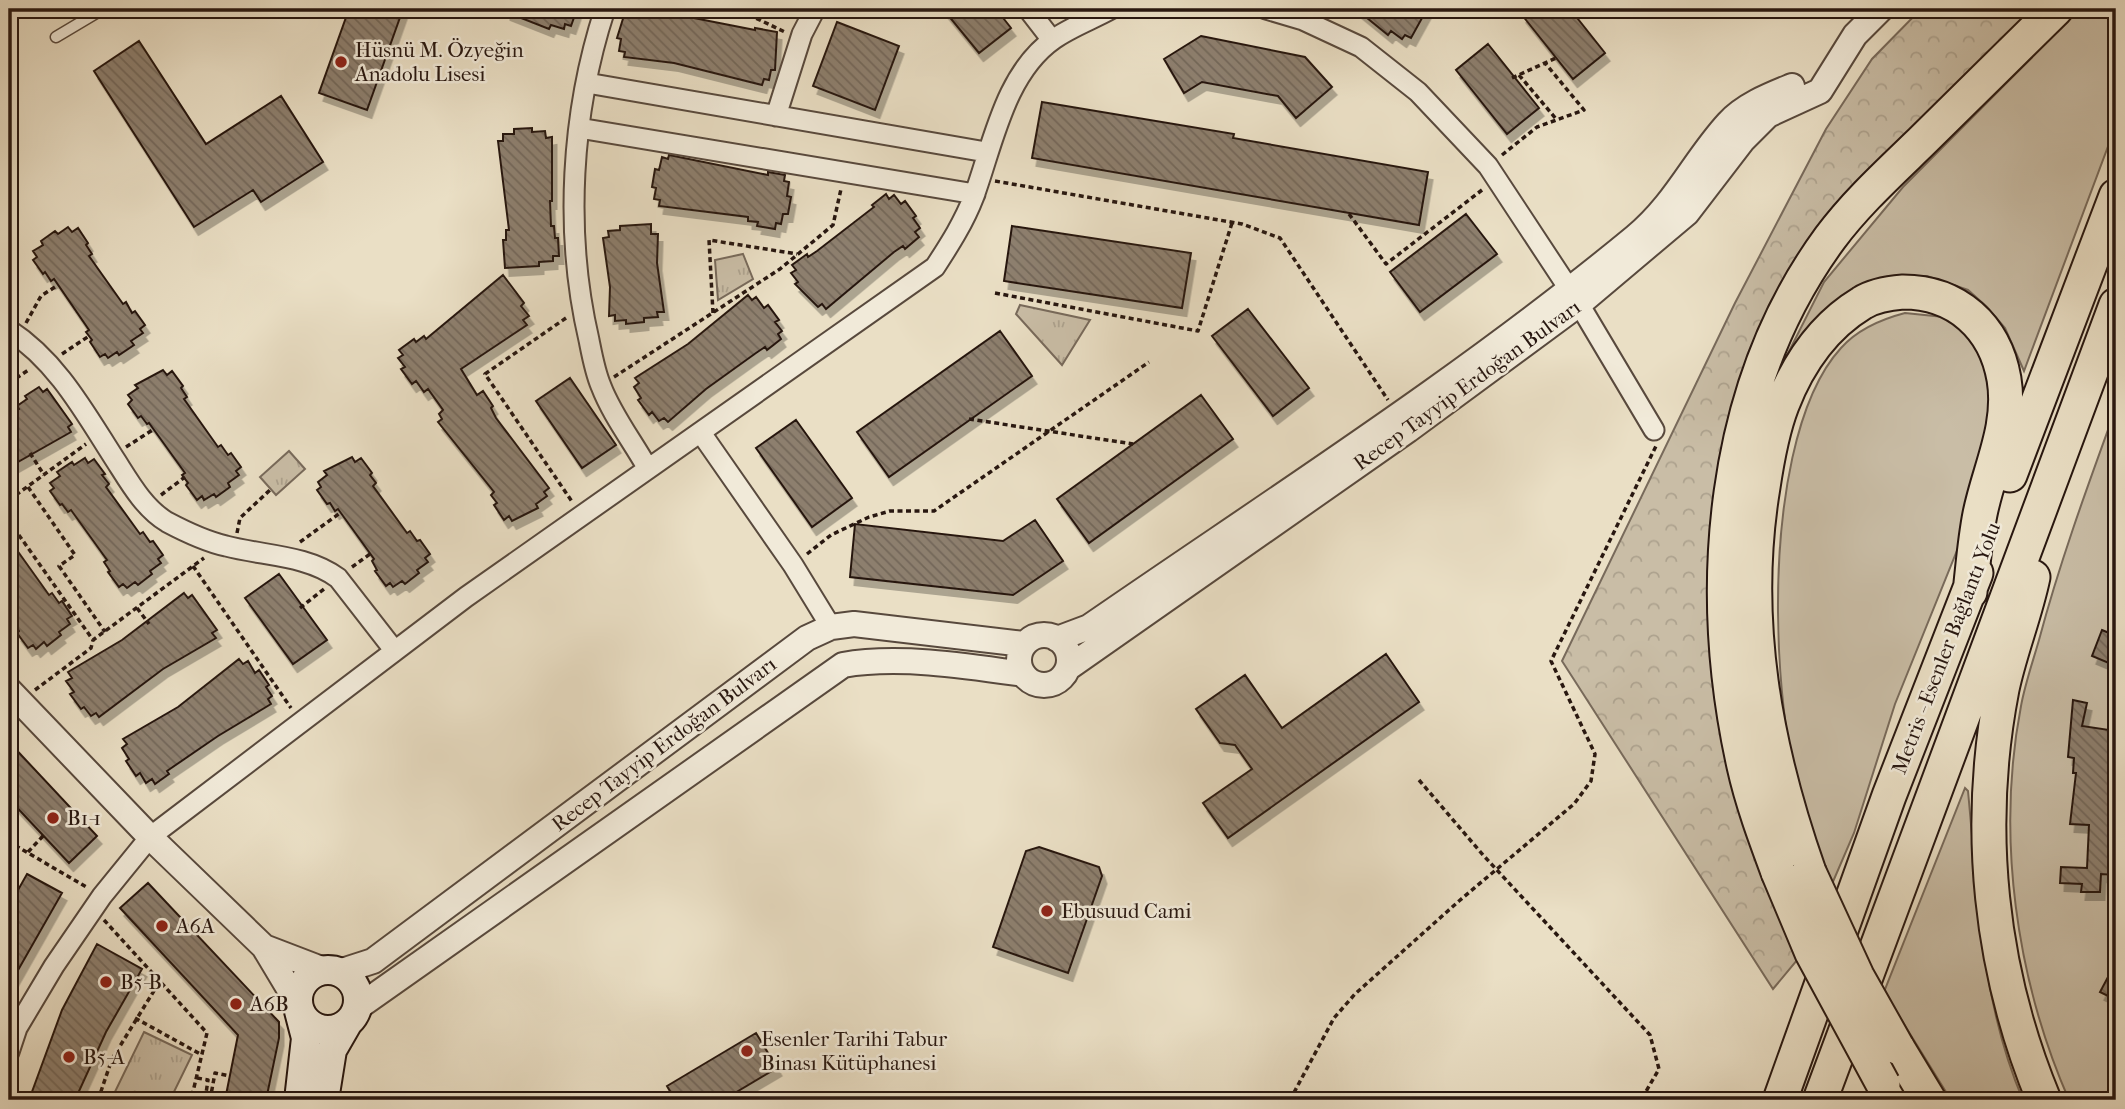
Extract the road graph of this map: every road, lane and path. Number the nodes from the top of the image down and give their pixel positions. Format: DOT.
graph roads {
  1 [pos="103,9"];
  2 [pos="605,9"];
  3 [pos="743,9"];
  4 [pos="815,9"];
  5 [pos="1028,9"];
  6 [pos="1111,9"];
  7 [pos="1266,9"];
  8 [pos="1881,9"];
  9 [pos="2056,9"];
  10 [pos="56,37"];
  11 [pos="800,39"];
  12 [pos="1052,40"];
  13 [pos="1556,58"];
  14 [pos="1545,63"];
  15 [pos="1519,75"];
  16 [pos="1512,78"];
  17 [pos="587,82"];
  18 [pos="776,116"];
  19 [pos="1557,120"];
  20 [pos="579,128"];
  21 [pos="986,152"];
  22 [pos="844,172"];
  23 [pos="1493,172"];
  24 [pos="977,186"];
  25 [pos="2116,196"];
  26 [pos="1349,214"];
  27 [pos="1232,223"];
  28 [pos="799,254"];
  29 [pos="58,285"];
  30 [pos="995,293"];
  31 [pos="1573,296"];
  32 [pos="2116,305"];
  33 [pos="581,307"];
  34 [pos="713,313"];
  35 [pos="13,333"];
  36 [pos="89,336"];
  37 [pos="47,361"];
  38 [pos="1149,362"];
  39 [pos="9,383"];
  40 [pos="601,386"];
  41 [pos="1398,415"];
  42 [pos="970,419"];
  43 [pos="154,429"];
  44 [pos="1050,431"];
  45 [pos="701,433"];
  46 [pos="99,435"];
  47 [pos="1655,438"];
  48 [pos="1133,444"];
  49 [pos="30,453"];
  50 [pos="113,457"];
  51 [pos="648,469"];
  52 [pos="44,475"];
  53 [pos="184,477"];
  54 [pos="28,487"];
  55 [pos="271,489"];
  56 [pos="9,500"];
  57 [pos="2043,500"];
  58 [pos="148,505"];
  59 [pos="341,513"];
  60 [pos="581,516"];
  61 [pos="9,521"];
  62 [pos="228,546"];
  63 [pos="287,559"];
  64 [pos="793,565"];
  65 [pos="193,566"];
  66 [pos="1970,592"];
  67 [pos="137,608"];
  68 [pos="149,625"];
  69 [pos="16,627"];
  70 [pos="831,627"];
  71 [pos="105,632"];
  72 [pos="9,633"];
  73 [pos="1057,639"];
  74 [pos="93,640"];
  75 [pos="1024,644"];
  76 [pos="394,650"];
  77 [pos="1068,668"];
  78 [pos="1023,674"];
  79 [pos="13,698"];
  80 [pos="300,723"];
  81 [pos="1419,780"];
  82 [pos="43,836"];
  83 [pos="150,837"];
  84 [pos="9,846"];
  85 [pos="18,847"];
  86 [pos="27,852"];
  87 [pos="9,865"];
  88 [pos="1497,869"];
  89 [pos="1793,872"];
  90 [pos="97,902"];
  91 [pos="264,947"];
  92 [pos="331,971"];
  93 [pos="160,981"];
  94 [pos="298,1007"];
  95 [pos="352,1016"];
  96 [pos="135,1018"];
  97 [pos="9,1052"];
  98 [pos="202,1055"];
  99 [pos="230,1076"];
  100 [pos="197,1078"];
  101 [pos="1889,1092"];
  102 [pos="77,1096"];
  103 [pos="85,1100"];
  104 [pos="98,1100"];
  105 [pos="191,1100"];
  106 [pos="207,1100"];
  107 [pos="299,1100"];
  108 [pos="324,1100"];
  109 [pos="1290,1100"];
  110 [pos="1641,1100"];
  111 [pos="1780,1100"];
  112 [pos="1820,1100"];
  113 [pos="1930,1100"];
  114 [pos="2043,1100"];
  1 -- 10 [label="lane"];
  2 -- 17 [label="street"];
  3 -- 11 [label="path"];
  4 -- 11 [label="street"];
  5 -- 12 [label="street"];
  6 -- 12 [label="street"];
  7 -- 23 [label="street"];
  8 -- 31 [label="street, Recep Tayyip Erdoğan Bulvarı"];
  9 -- 89 [label="highway"];
  11 -- 18 [label="street"];
  12 -- 21 [label="street"];
  13 -- 14 [label="path"];
  14 -- 15 [label="path"];
  14 -- 19 [label="path"];
  15 -- 16 [label="path"];
  15 -- 19 [label="path"];
  17 -- 18 [label="street"];
  17 -- 20 [label="street"];
  18 -- 21 [label="street"];
  19 -- 23 [label="path"];
  20 -- 22 [label="street"];
  20 -- 33 [label="street"];
  21 -- 24 [label="street"];
  22 -- 24 [label="street"];
  22 -- 28 [label="path"];
  23 -- 26 [label="path"];
  23 -- 31 [label="street"];
  24 -- 27 [label="path"];
  24 -- 45 [label="street"];
  25 -- 66 [label="highway, Metris - Esenler Bağlantı Yolu"];
  27 -- 30 [label="path"];
  27 -- 41 [label="path"];
  28 -- 34 [label="path"];
  28 -- 34 [label="path"];
  29 -- 35 [label="path"];
  31 -- 41 [label="street, Recep Tayyip Erdoğan Bulvarı"];
  31 -- 47 [label="street"];
  31 -- 77 [label="street, Recep Tayyip Erdoğan Bulvarı"];
  32 -- 57 [label="highway, Metris - Esenler Bağlantı Yolu"];
  33 -- 40 [label="street"];
  33 -- 60 [label="path"];
  34 -- 40 [label="path"];
  35 -- 37 [label="street"];
  36 -- 37 [label="path"];
  37 -- 39 [label="path"];
  37 -- 46 [label="street"];
  38 -- 44 [label="path"];
  40 -- 51 [label="street"];
  41 -- 73 [label="street, Recep Tayyip Erdoğan Bulvarı"];
  42 -- 44 [label="path"];
  43 -- 50 [label="path"];
  44 -- 48 [label="path"];
  44 -- 64 [label="path"];
  45 -- 51 [label="street"];
  45 -- 64 [label="street"];
  46 -- 50 [label="street"];
  46 -- 52 [label="path"];
  47 -- 88 [label="path"];
  49 -- 52 [label="path"];
  50 -- 58 [label="street"];
  51 -- 60 [label="street"];
  52 -- 54 [label="path"];
  53 -- 58 [label="path"];
  54 -- 56 [label="path"];
  54 -- 71 [label="path"];
  55 -- 62 [label="path"];
  57 -- 112 [label="highway, Metris - Esenler Bağlantı Yolu"];
  57 -- 114 [label="highway"];
  58 -- 62 [label="street"];
  59 -- 63 [label="path"];
  60 -- 76 [label="street"];
  61 -- 74 [label="path"];
  62 -- 63 [label="street"];
  62 -- 65 [label="path"];
  63 -- 76 [label="street"];
  64 -- 70 [label="street"];
  65 -- 67 [label="path"];
  65 -- 80 [label="path"];
  66 -- 89 [label="highway"];
  66 -- 111 [label="highway, Metris - Esenler Bağlantı Yolu"];
  67 -- 68 [label="path"];
  67 -- 71 [label="path"];
  69 -- 72 [label="path"];
  70 -- 75 [label="street, Recep Tayyip Erdoğan Bulvarı"];
  70 -- 92 [label="street, Recep Tayyip Erdoğan Bulvarı"];
  71 -- 74 [label="path"];
  73 -- 75 [label="street"];
  73 -- 77 [label="street"];
  74 -- 79 [label="path"];
  75 -- 78 [label="street"];
  76 -- 80 [label="street"];
  77 -- 78 [label="street"];
  78 -- 95 [label="street, Recep Tayyip Erdoğan Bulvarı"];
  79 -- 83 [label="street"];
  80 -- 83 [label="street"];
  81 -- 88 [label="path"];
  82 -- 86 [label="path"];
  83 -- 90 [label="street"];
  83 -- 91 [label="street"];
  84 -- 85 [label="path"];
  85 -- 86 [label="path"];
  85 -- 87 [label="path"];
  86 -- 90 [label="path"];
  88 -- 109 [label="path"];
  88 -- 110 [label="path"];
  89 -- 101 [label="highway, bridge"];
  89 -- 113 [label="highway, bridge"];
  90 -- 93 [label="path"];
  90 -- 97 [label="street"];
  91 -- 92 [label="street"];
  91 -- 94 [label="street"];
  92 -- 94 [label="main road"];
  92 -- 95 [label="main road"];
  93 -- 96 [label="path"];
  93 -- 98 [label="path"];
  94 -- 95 [label="main road"];
  94 -- 107 [label="main road"];
  95 -- 108 [label="main road, Recep Tayyip Erdoğan Bulvarı"];
  96 -- 98 [label="path"];
  96 -- 104 [label="path"];
  98 -- 100 [label="path"];
  99 -- 106 [label="path"];
  100 -- 105 [label="path"];
  100 -- 106 [label="path"];
  102 -- 103 [label="path"];
}
